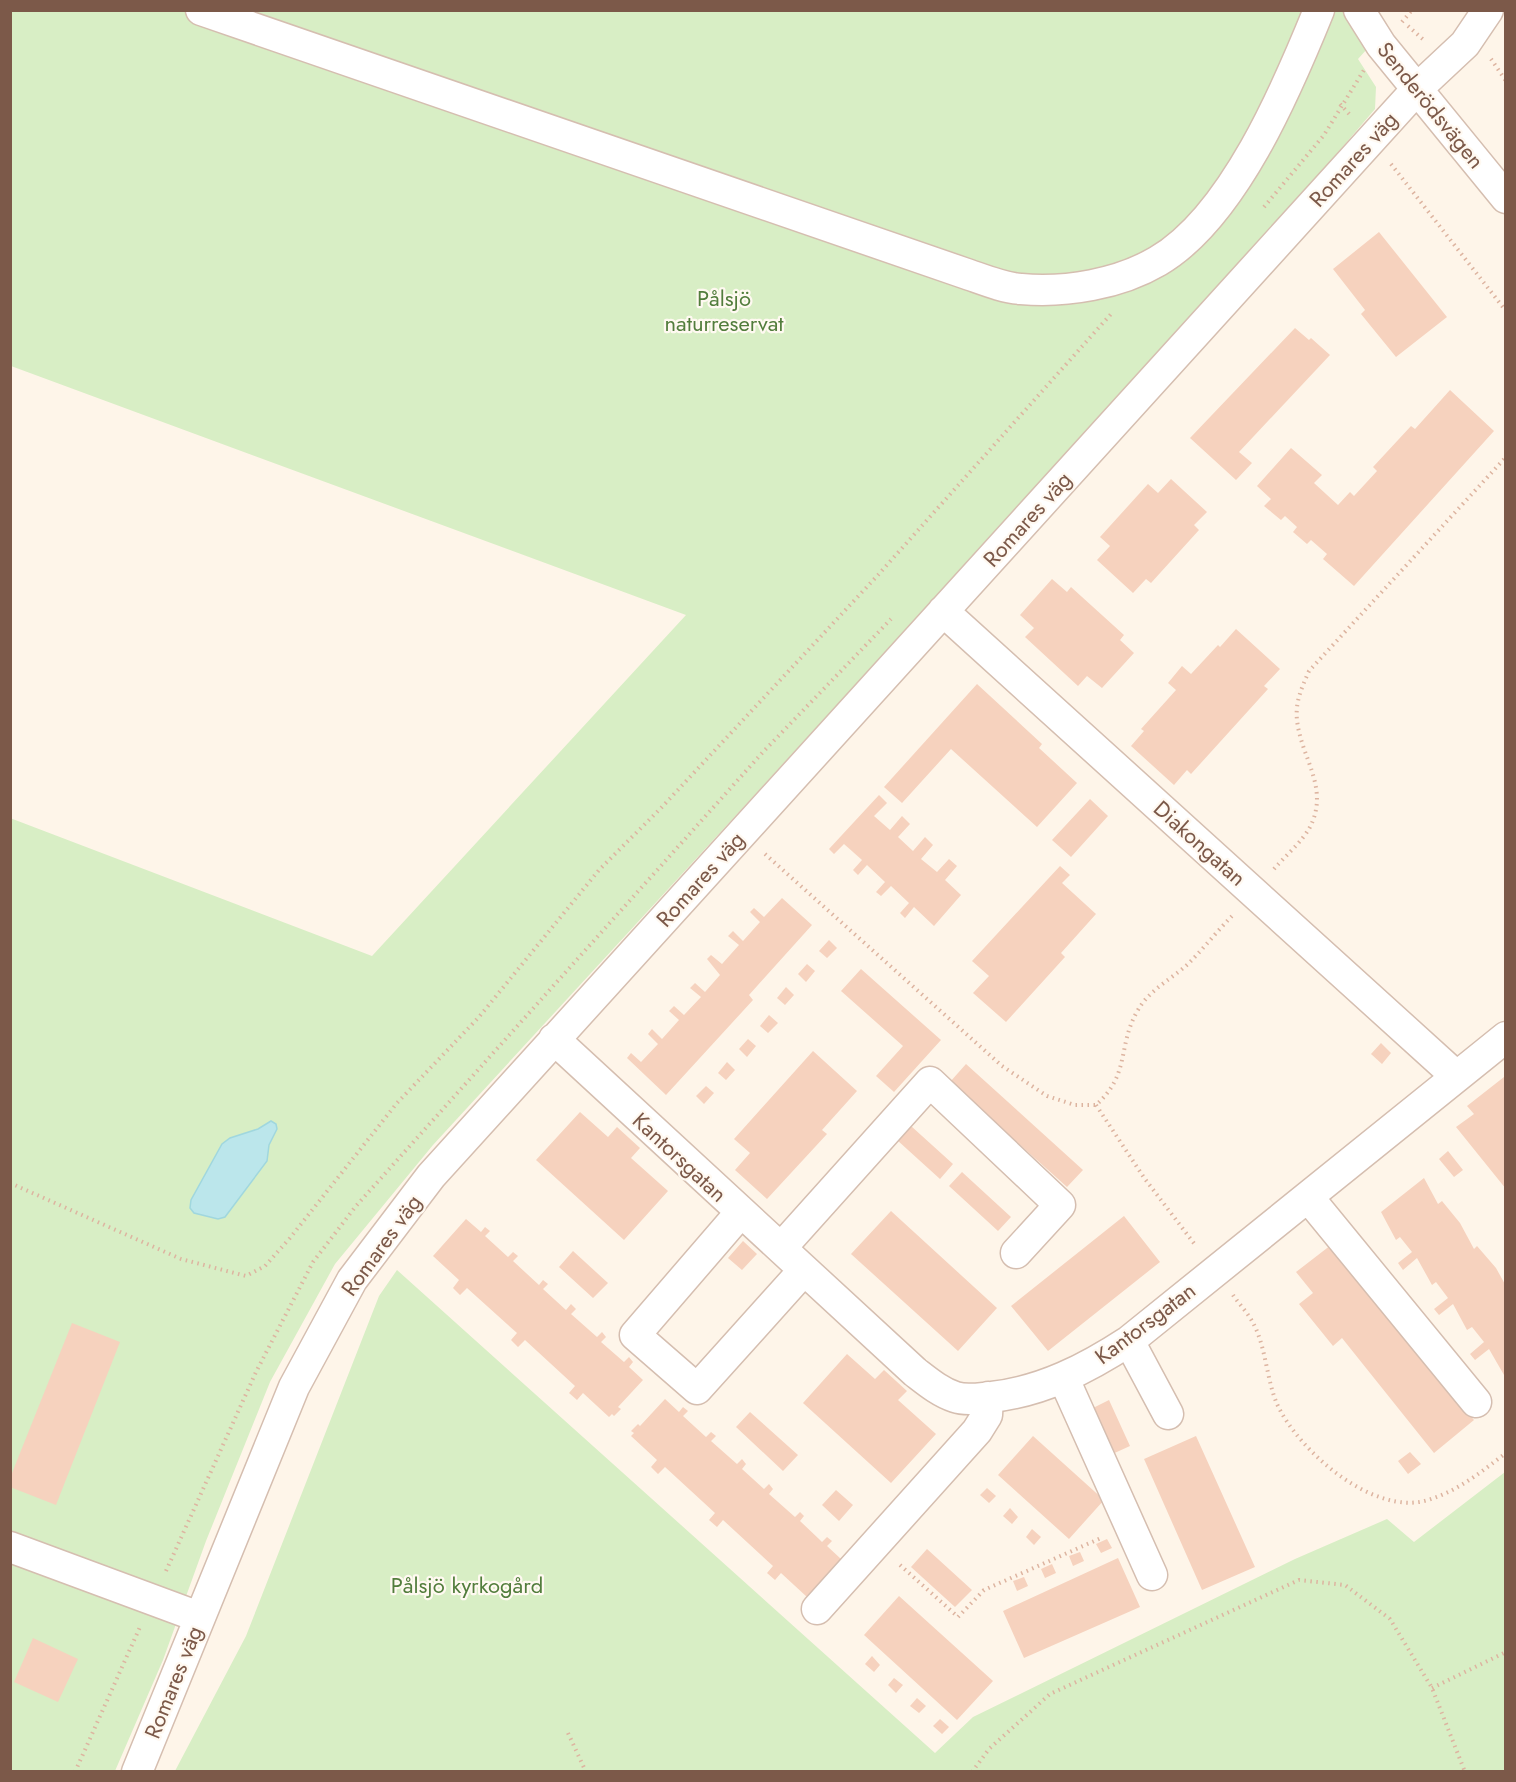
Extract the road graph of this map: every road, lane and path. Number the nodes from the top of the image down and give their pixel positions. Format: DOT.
graph roads {
  1 [pos="201,10"];
  2 [pos="1319,10"];
  3 [pos="1359,10"];
  4 [pos="1488,10"];
  5 [pos="1418,88"];
  6 [pos="1341,104"];
  7 [pos="1371,139"];
  8 [pos="1506,198"];
  9 [pos="1119,305"];
  10 [pos="1506,310"];
  11 [pos="944,611"];
  12 [pos="1506,1037"];
  13 [pos="554,1039"];
  14 [pos="1456,1076"];
  15 [pos="1095,1105"];
  16 [pos="10,1183"];
  17 [pos="1308,1197"];
  18 [pos="741,1212"];
  19 [pos="781,1248"];
  20 [pos="1016,1253"];
  21 [pos="804,1270"];
  22 [pos="1214,1270"];
  23 [pos="1129,1341"];
  24 [pos="1064,1378"];
  25 [pos="988,1397"];
  26 [pos="1476,1401"];
  27 [pos="1168,1414"];
  28 [pos="1506,1453"];
  29 [pos="1129,1526"];
  30 [pos="875,1543"];
  31 [pos="10,1547"];
  32 [pos="1152,1575"];
  33 [pos="818,1609"];
  34 [pos="199,1617"];
  35 [pos="1506,1652"];
  36 [pos="1432,1688"];
  37 [pos="568,1733"];
  38 [pos="137,1772"];
  39 [pos="586,1772"];
  40 [pos="972,1772"];
  41 [pos="1465,1772"];
  1 -- 2 [label="street"];
  3 -- 5 [label="street, Senderödsvägen"];
  4 -- 5 [label="street, Romares väg"];
  5 -- 7 [label="street, Romares väg"];
  5 -- 8 [label="street, Senderödsvägen"];
  6 -- 7 [label="path"];
  7 -- 10 [label="path"];
  7 -- 11 [label="street, Romares väg"];
  9 -- 16 [label="path"];
  11 -- 13 [label="street, Romares väg"];
  11 -- 14 [label="street, Diakongatan"];
  12 -- 14 [label="street, Kantorsgatan"];
  13 -- 18 [label="street, Kantorsgatan"];
  13 -- 34 [label="street, Romares väg"];
  14 -- 17 [label="street, Kantorsgatan"];
  15 -- 22 [label="path"];
  17 -- 22 [label="street, Kantorsgatan"];
  17 -- 26 [label="street"];
  18 -- 19 [label="street, Kantorsgatan"];
  18 -- 21 [label="street"];
  19 -- 20 [label="street"];
  19 -- 21 [label="street, Kantorsgatan"];
  21 -- 25 [label="street, Kantorsgatan"];
  22 -- 23 [label="street, Kantorsgatan"];
  22 -- 28 [label="path"];
  23 -- 24 [label="street, Kantorsgatan"];
  23 -- 27 [label="street"];
  24 -- 25 [label="street, Kantorsgatan"];
  24 -- 29 [label="street"];
  25 -- 30 [label="street"];
  29 -- 30 [label="path"];
  29 -- 32 [label="street"];
  30 -- 33 [label="street"];
  31 -- 34 [label="street"];
  34 -- 38 [label="street, Romares väg"];
  35 -- 36 [label="path"];
  36 -- 40 [label="path"];
  36 -- 41 [label="path"];
  37 -- 39 [label="path"];
}
